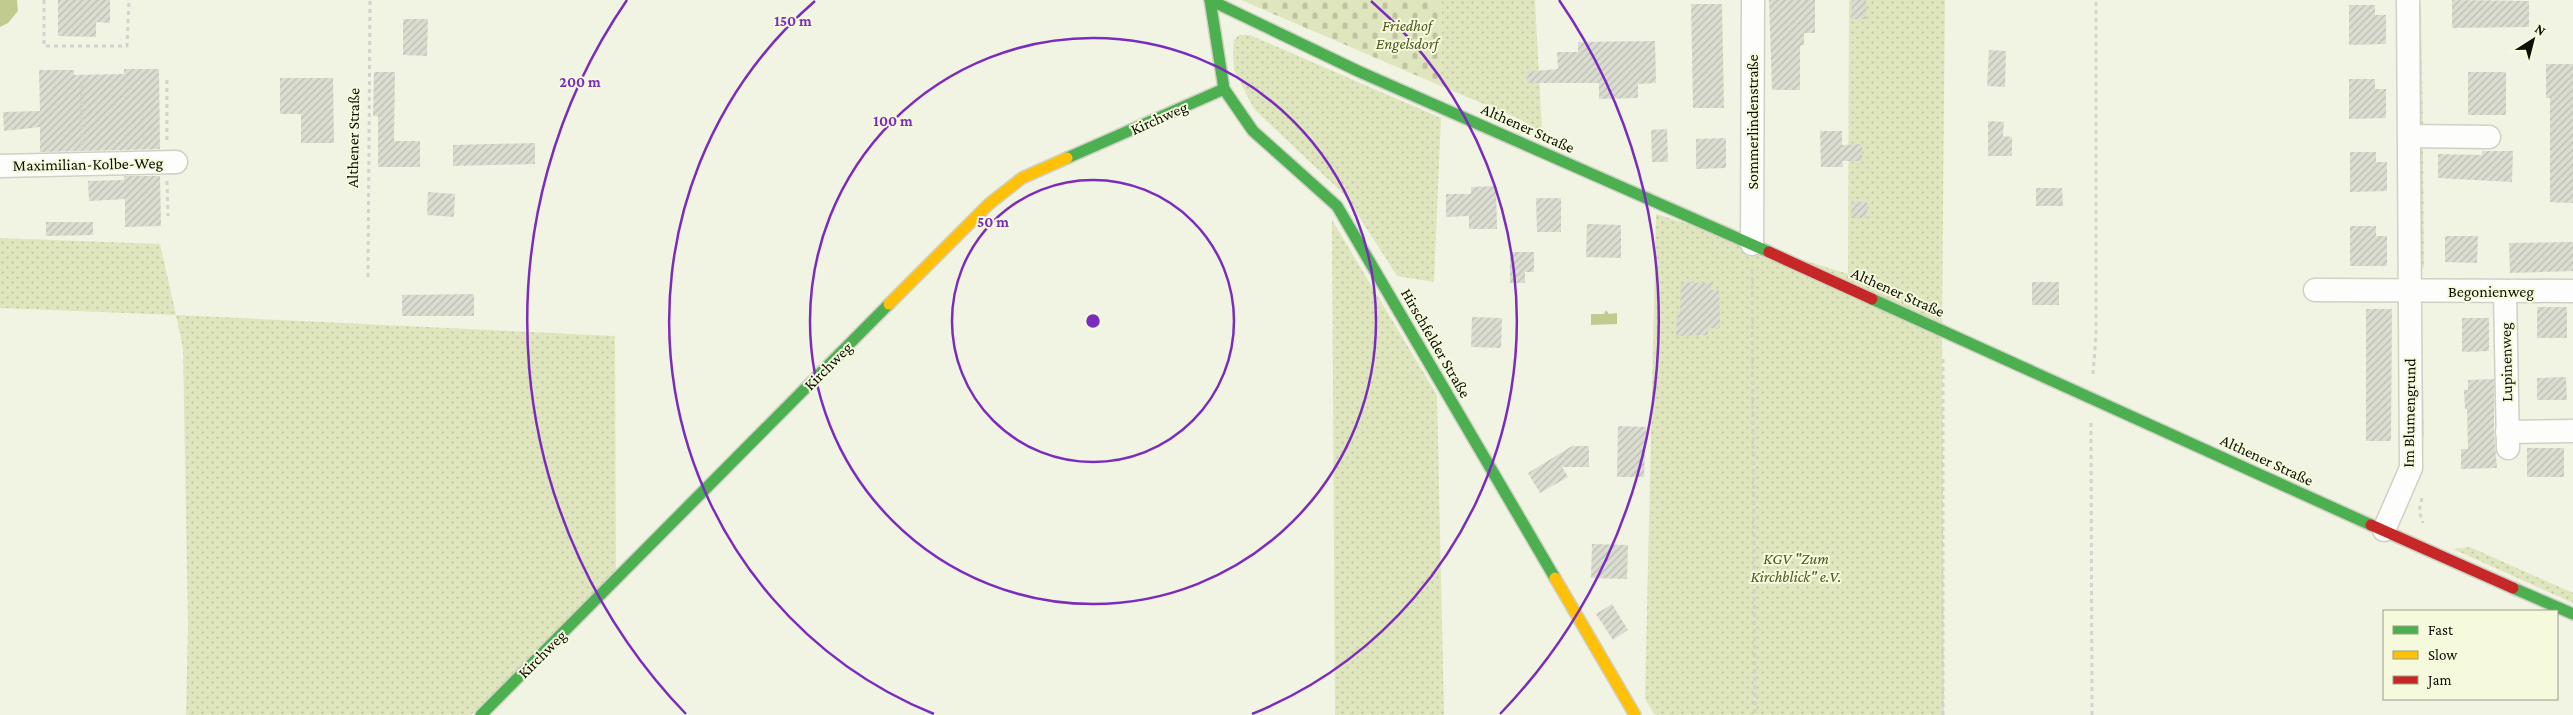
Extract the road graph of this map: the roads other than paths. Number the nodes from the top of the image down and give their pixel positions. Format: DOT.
graph roads {
  1 [pos="1210,0"];
  2 [pos="1752,0"];
  3 [pos="2408,0"];
  4 [pos="1224,89"];
  5 [pos="2410,136"];
  6 [pos="2489,137"];
  7 [pos="176,162"];
  8 [pos="0,166"];
  9 [pos="1752,244"];
  10 [pos="2315,290"];
  11 [pos="2409,291"];
  12 [pos="2573,291"];
  13 [pos="2505,292"];
  14 [pos="2573,431"];
  15 [pos="2384,530"];
  16 [pos="2573,614"];
  17 [pos="481,715"];
  18 [pos="1635,715"];
  1 -- 4 [label="street, Hirschfelder Straße"];
  1 -- 9 [label="street, Althener Straße"];
  2 -- 9 [label="street, Sommerlindenstraße"];
  3 -- 5 [label="street, Im Blumengrund"];
  4 -- 17 [label="street, Kirchweg"];
  4 -- 18 [label="street, Hirschfelder Straße"];
  5 -- 6 [label="street"];
  5 -- 11 [label="street, Im Blumengrund"];
  7 -- 8 [label="street, Maximilian-Kolbe-Weg"];
  9 -- 15 [label="street, Althener Straße"];
  10 -- 11 [label="street"];
  11 -- 13 [label="street, Begonienweg"];
  11 -- 15 [label="street, Im Blumengrund"];
  12 -- 13 [label="street, Begonienweg"];
  13 -- 14 [label="street, Lupinenweg"];
  15 -- 16 [label="street, Althener Straße"];
}
